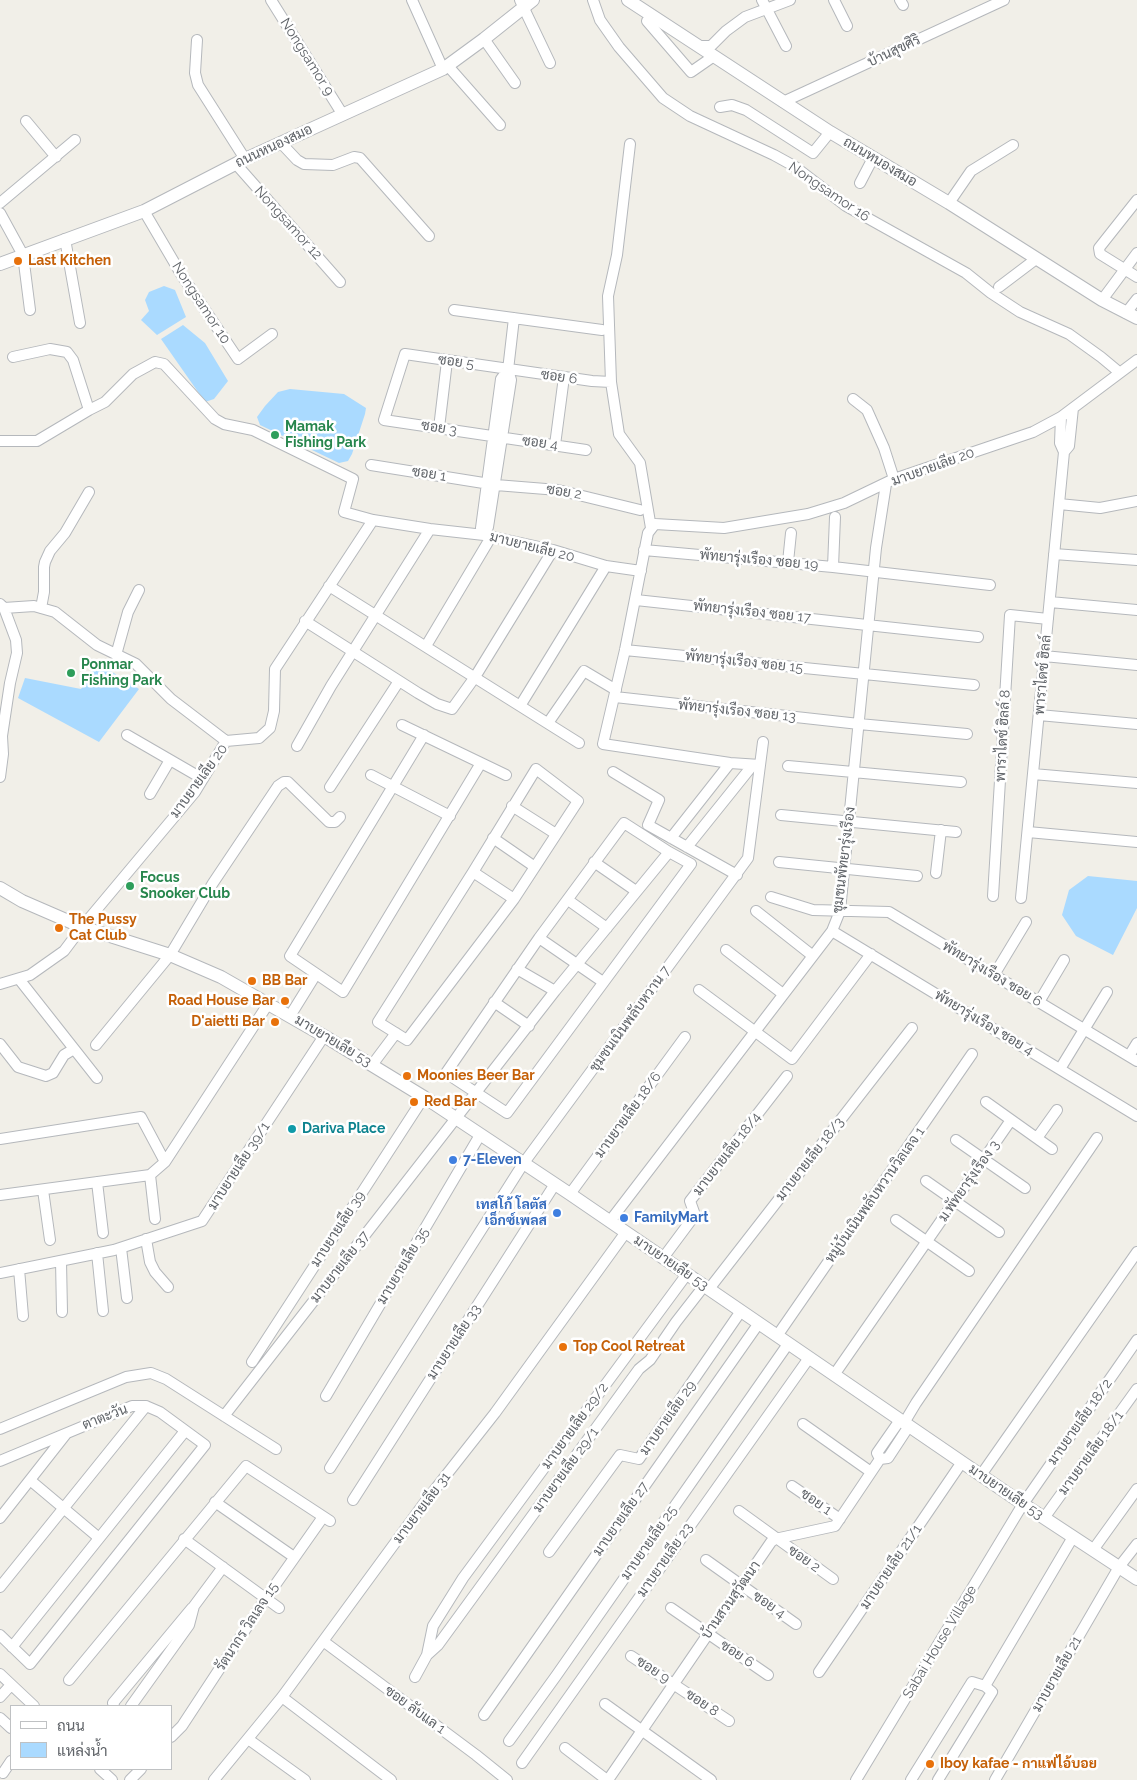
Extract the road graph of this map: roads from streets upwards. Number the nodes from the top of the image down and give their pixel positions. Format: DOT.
graph roads {
  1 [pos="271,0"];
  2 [pos="412,0"];
  3 [pos="593,0"];
  4 [pos="628,0"];
  5 [pos="790,0"];
  6 [pos="834,0"];
  7 [pos="1004,0"];
  8 [pos="525,2"];
  9 [pos="764,4"];
  10 [pos="647,21"];
  11 [pos="847,26"];
  12 [pos="484,39"];
  13 [pos="197,40"];
  14 [pos="699,46"];
  15 [pos="786,46"];
  16 [pos="714,56"];
  17 [pos="550,63"];
  18 [pos="446,67"];
  19 [pos="515,83"];
  20 [pos="783,102"];
  21 [pos="720,107"];
  22 [pos="343,115"];
  23 [pos="26,121"];
  24 [pos="500,125"];
  25 [pos="830,132"];
  26 [pos="75,140"];
  27 [pos="281,143"];
  28 [pos="630,144"];
  29 [pos="1013,145"];
  30 [pos="56,157"];
  31 [pos="874,158"];
  32 [pos="240,162"];
  33 [pos="860,183"];
  34 [pos="0,203"];
  35 [pos="949,203"];
  36 [pos="1136,204"];
  37 [pos="144,211"];
  38 [pos="0,212"];
  39 [pos="429,236"];
  40 [pos="65,239"];
  41 [pos="1137,253"];
  42 [pos="23,255"];
  43 [pos="1036,259"];
  44 [pos="0,264"];
  45 [pos="1124,270"];
  46 [pos="1137,277"];
  47 [pos="340,282"];
  48 [pos="999,287"];
  49 [pos="1137,299"];
  50 [pos="1102,300"];
  51 [pos="30,310"];
  52 [pos="454,310"];
  53 [pos="1132,315"];
  54 [pos="514,318"];
  55 [pos="80,323"];
  56 [pos="602,330"];
  57 [pos="272,334"];
  58 [pos="13,357"];
  59 [pos="1137,360"];
  60 [pos="447,361"];
  61 [pos="508,370"];
  62 [pos="1119,372"];
  63 [pos="564,377"];
  64 [pos="611,382"];
  65 [pos="853,399"];
  66 [pos="1073,408"];
  67 [pos="89,410"];
  68 [pos="1061,417"];
  69 [pos="384,420"];
  70 [pos="439,428"];
  71 [pos="498,438"];
  72 [pos="0,441"];
  73 [pos="555,445"];
  74 [pos="586,450"];
  75 [pos="1064,452"];
  76 [pos="371,465"];
  77 [pos="890,482"];
  78 [pos="491,484"];
  79 [pos="89,492"];
  80 [pos="1137,501"];
  81 [pos="1059,504"];
  82 [pos="640,510"];
  83 [pos="836,517"];
  84 [pos="373,520"];
  85 [pos="651,528"];
  86 [pos="430,529"];
  87 [pos="791,533"];
  88 [pos="487,536"];
  89 [pos="553,550"];
  90 [pos="644,550"];
  91 [pos="1054,554"];
  92 [pos="1137,560"];
  93 [pos="788,562"];
  94 [pos="606,566"];
  95 [pos="833,566"];
  96 [pos="641,571"];
  97 [pos="874,571"];
  98 [pos="990,585"];
  99 [pos="329,586"];
  100 [pos="138,590"];
  101 [pos="636,600"];
  102 [pos="1050,602"];
  103 [pos="2,606"];
  104 [pos="41,608"];
  105 [pos="1137,610"];
  106 [pos="377,615"];
  107 [pos="1048,619"];
  108 [pos="305,621"];
  109 [pos="869,624"];
  110 [pos="978,637"];
  111 [pos="426,646"];
  112 [pos="625,650"];
  113 [pos="353,653"];
  114 [pos="116,655"];
  115 [pos="1044,656"];
  116 [pos="1137,664"];
  117 [pos="864,675"];
  118 [pos="475,677"];
  119 [pos="399,681"];
  120 [pos="974,685"];
  121 [pos="616,694"];
  122 [pos="520,706"];
  123 [pos="1039,715"];
  124 [pos="548,723"];
  125 [pos="859,724"];
  126 [pos="1137,724"];
  127 [pos="402,725"];
  128 [pos="967,734"];
  129 [pos="127,735"];
  130 [pos="424,735"];
  131 [pos="226,741"];
  132 [pos="763,742"];
  133 [pos="579,743"];
  134 [pos="297,746"];
  135 [pos="170,760"];
  136 [pos="481,763"];
  137 [pos="730,763"];
  138 [pos="756,765"];
  139 [pos="788,766"];
  140 [pos="613,772"];
  141 [pos="854,772"];
  142 [pos="1033,774"];
  143 [pos="371,775"];
  144 [pos="506,775"];
  145 [pos="0,777"];
  146 [pos="203,779"];
  147 [pos="961,782"];
  148 [pos="1137,783"];
  149 [pos="330,787"];
  150 [pos="393,788"];
  151 [pos="150,794"];
  152 [pos="512,806"];
  153 [pos="781,815"];
  154 [pos="450,816"];
  155 [pos="340,817"];
  156 [pos="849,821"];
  157 [pos="942,830"];
  158 [pos="956,832"];
  159 [pos="1028,832"];
  160 [pos="556,834"];
  161 [pos="493,838"];
  162 [pos="671,838"];
  163 [pos="1137,842"];
  164 [pos="687,847"];
  165 [pos="669,852"];
  166 [pos="594,862"];
  167 [pos="779,862"];
  168 [pos="535,867"];
  169 [pos="844,870"];
  170 [pos="473,872"];
  171 [pos="936,873"];
  172 [pos="737,875"];
  173 [pos="917,876"];
  174 [pos="0,888"];
  175 [pos="636,891"];
  176 [pos="993,896"];
  177 [pos="771,897"];
  178 [pos="1021,898"];
  179 [pos="514,899"];
  180 [pos="568,900"];
  181 [pos="756,911"];
  182 [pos="840,911"];
  183 [pos="1026,922"];
  184 [pos="82,927"];
  185 [pos="608,928"];
  186 [pos="832,931"];
  187 [pos="539,938"];
  188 [pos="726,950"];
  189 [pos="871,954"];
  190 [pos="170,955"];
  191 [pos="813,956"];
  192 [pos="1064,960"];
  193 [pos="577,964"];
  194 [pos="518,969"];
  195 [pos="316,974"];
  196 [pos="994,975"];
  197 [pos="19,979"];
  198 [pos="603,982"];
  199 [pos="0,984"];
  200 [pos="699,990"];
  201 [pos="554,991"];
  202 [pos="1107,992"];
  203 [pos="783,994"];
  204 [pos="494,1002"];
  205 [pos="1039,1002"];
  206 [pos="268,1004"];
  207 [pos="290,1016"];
  208 [pos="529,1026"];
  209 [pos="912,1028"];
  210 [pos="1085,1030"];
  211 [pos="755,1032"];
  212 [pos="396,1033"];
  213 [pos="324,1036"];
  214 [pos="686,1037"];
  215 [pos="1137,1043"];
  216 [pos="0,1044"];
  217 [pos="96,1044"];
  218 [pos="74,1049"];
  219 [pos="972,1054"];
  220 [pos="1133,1059"];
  221 [pos="372,1065"];
  222 [pos="1060,1069"];
  223 [pos="787,1076"];
  224 [pos="97,1078"];
  225 [pos="476,1092"];
  226 [pos="424,1097"];
  227 [pos="986,1102"];
  228 [pos="1057,1110"];
  229 [pos="1137,1116"];
  230 [pos="455,1118"];
  231 [pos="1011,1120"];
  232 [pos="480,1136"];
  233 [pos="1037,1138"];
  234 [pos="1098,1138"];
  235 [pos="0,1139"];
  236 [pos="956,1140"];
  237 [pos="1052,1149"];
  238 [pos="984,1160"];
  239 [pos="165,1162"];
  240 [pos="523,1164"];
  241 [pos="150,1175"];
  242 [pos="926,1181"];
  243 [pos="97,1182"];
  244 [pos="555,1184"];
  245 [pos="1025,1188"];
  246 [pos="43,1190"];
  247 [pos="570,1194"];
  248 [pos="0,1195"];
  249 [pos="955,1201"];
  250 [pos="155,1219"];
  251 [pos="896,1220"];
  252 [pos="610,1221"];
  253 [pos="626,1232"];
  254 [pos="999,1232"];
  255 [pos="103,1233"];
  256 [pos="146,1239"];
  257 [pos="50,1240"];
  258 [pos="927,1241"];
  259 [pos="121,1248"];
  260 [pos="1137,1252"];
  261 [pos="97,1253"];
  262 [pos="663,1258"];
  263 [pos="61,1261"];
  264 [pos="19,1269"];
  265 [pos="969,1271"];
  266 [pos="0,1273"];
  267 [pos="687,1274"];
  268 [pos="168,1287"];
  269 [pos="707,1288"];
  270 [pos="127,1298"];
  271 [pos="103,1311"];
  272 [pos="741,1311"];
  273 [pos="62,1312"];
  274 [pos="23,1316"];
  275 [pos="759,1324"];
  276 [pos="777,1336"];
  277 [pos="1137,1340"];
  278 [pos="788,1344"];
  279 [pos="809,1358"];
  280 [pos="252,1362"];
  281 [pos="834,1375"];
  282 [pos="1137,1389"];
  283 [pos="326,1396"];
  284 [pos="146,1406"];
  285 [pos="224,1416"];
  286 [pos="904,1423"];
  287 [pos="803,1424"];
  288 [pos="0,1430"];
  289 [pos="185,1431"];
  290 [pos="68,1432"];
  291 [pos="276,1449"];
  292 [pos="0,1461"];
  293 [pos="962,1462"];
  294 [pos="330,1468"];
  295 [pos="871,1472"];
  296 [pos="981,1475"];
  297 [pos="30,1480"];
  298 [pos="792,1486"];
  299 [pos="1137,1489"];
  300 [pos="353,1500"];
  301 [pos="215,1502"];
  302 [pos="1023,1504"];
  303 [pos="63,1508"];
  304 [pos="739,1511"];
  305 [pos="0,1518"];
  306 [pos="1044,1518"];
  307 [pos="840,1519"];
  308 [pos="99,1538"];
  309 [pos="1073,1538"];
  310 [pos="184,1539"];
  311 [pos="775,1539"];
  312 [pos="1137,1544"];
  313 [pos="1093,1550"];
  314 [pos="548,1552"];
  315 [pos="294,1557"];
  316 [pos="706,1560"];
  317 [pos="223,1567"];
  318 [pos="1119,1568"];
  319 [pos="832,1579"];
  320 [pos="1137,1579"];
  321 [pos="741,1586"];
  322 [pos="0,1588"];
  323 [pos="266,1598"];
  324 [pos="194,1606"];
  325 [pos="279,1608"];
  326 [pos="671,1608"];
  327 [pos="796,1624"];
  328 [pos="707,1634"];
  329 [pos="0,1635"];
  330 [pos="323,1641"];
  331 [pos="12,1647"];
  332 [pos="427,1655"];
  333 [pos="631,1656"];
  334 [pos="819,1672"];
  335 [pos="768,1674"];
  336 [pos="0,1675"];
  337 [pos="415,1677"];
  338 [pos="69,1680"];
  339 [pos="675,1684"];
  340 [pos="11,1685"];
  341 [pos="985,1686"];
  342 [pos="0,1697"];
  343 [pos="282,1697"];
  344 [pos="605,1704"];
  345 [pos="33,1705"];
  346 [pos="114,1705"];
  347 [pos="132,1705"];
  348 [pos="484,1715"];
  349 [pos="0,1718"];
  350 [pos="729,1721"];
  351 [pos="10,1727"];
  352 [pos="642,1731"];
  353 [pos="172,1736"];
  354 [pos="248,1739"];
  355 [pos="509,1740"];
  356 [pos="565,1748"];
  357 [pos="10,1762"];
  358 [pos="522,1763"];
  359 [pos="101,1770"];
  360 [pos="140,1770"];
  361 [pos="3,1773"];
  362 [pos="112,1780"];
  363 [pos="130,1780"];
  364 [pos="214,1780"];
  365 [pos="305,1780"];
  366 [pos="391,1780"];
  367 [pos="507,1780"];
  368 [pos="608,1780"];
  369 [pos="711,1780"];
  370 [pos="856,1780"];
  371 [pos="911,1780"];
  372 [pos="938,1780"];
  373 [pos="995,1780"];
  1 -- 22 [label="street, Nongsamor 9"];
  2 -- 18 [label="street"];
  3 -- 62 [label="street, Nongsamor 16"];
  4 -- 14 [label="street, ถนนหนองสมอ"];
  5 -- 9 [label="street"];
  6 -- 11 [label="street"];
  7 -- 20 [label="street, บ้านสุขศิริ"];
  8 -- 12 [label="street, ถนนหนองสมอ"];
  8 -- 17 [label="street"];
  9 -- 14 [label="street"];
  9 -- 15 [label="street"];
  10 -- 16 [label="street"];
  12 -- 18 [label="street, ถนนหนองสมอ"];
  12 -- 19 [label="street"];
  13 -- 32 [label="street, Nongsamor 12"];
  14 -- 16 [label="street, ถนนหนองสมอ"];
  16 -- 20 [label="street, ถนนหนองสมอ"];
  18 -- 22 [label="street, ถนนหนองสมอ"];
  18 -- 24 [label="street"];
  20 -- 25 [label="street, ถนนหนองสมอ"];
  21 -- 25 [label="street"];
  22 -- 27 [label="street, ถนนหนองสมอ"];
  23 -- 30 [label="street"];
  25 -- 31 [label="street, ถนนหนองสมอ"];
  26 -- 30 [label="street"];
  27 -- 32 [label="street, ถนนหนองสมอ"];
  27 -- 39 [label="street"];
  28 -- 64 [label="street"];
  29 -- 35 [label="street"];
  30 -- 34 [label="street"];
  31 -- 33 [label="street"];
  31 -- 35 [label="street, ถนนหนองสมอ"];
  32 -- 37 [label="street, ถนนหนองสมอ"];
  32 -- 47 [label="street, Nongsamor 12"];
  35 -- 43 [label="street, ถนนหนองสมอ"];
  36 -- 45 [label="street"];
  37 -- 40 [label="street, ถนนหนองสมอ"];
  37 -- 57 [label="street, Nongsamor 10"];
  38 -- 42 [label="street"];
  40 -- 42 [label="street, ถนนหนองสมอ"];
  40 -- 55 [label="street"];
  41 -- 45 [label="street"];
  42 -- 44 [label="street, ถนนหนองสมอ"];
  42 -- 51 [label="street"];
  43 -- 48 [label="street"];
  43 -- 50 [label="street, ถนนหนองสมอ"];
  45 -- 46 [label="street"];
  45 -- 50 [label="street"];
  49 -- 53 [label="street"];
  50 -- 53 [label="street, ถนนหนองสมอ"];
  52 -- 54 [label="street"];
  54 -- 56 [label="street"];
  54 -- 61 [label="street"];
  58 -- 67 [label="street"];
  59 -- 62 [label="street, มาบยายเลีย 20"];
  60 -- 61 [label="street, ซอย 5"];
  60 -- 69 [label="street, ซอย 5"];
  60 -- 70 [label="street"];
  61 -- 63 [label="street, ซอย 6"];
  61 -- 71 [label="street"];
  62 -- 66 [label="street, มาบยายเลีย 20"];
  63 -- 64 [label="street, ซอย 6"];
  63 -- 73 [label="street"];
  64 -- 85 [label="street"];
  65 -- 77 [label="street"];
  66 -- 68 [label="street, มาบยายเลีย 20"];
  66 -- 75 [label="street, พาราไดซ์ ฮิลล์"];
  67 -- 72 [label="street"];
  67 -- 84 [label="street"];
  68 -- 75 [label="street, พาราไดซ์ ฮิลล์"];
  68 -- 77 [label="street, มาบยายเลีย 20"];
  69 -- 70 [label="street, ซอย 3"];
  70 -- 71 [label="street, ซอย 3"];
  71 -- 73 [label="street, ซอย 4"];
  71 -- 78 [label="street"];
  73 -- 74 [label="street, ซอย 4"];
  75 -- 81 [label="street, พาราไดซ์ ฮิลล์"];
  76 -- 78 [label="street, ซอย 1"];
  77 -- 85 [label="street, มาบยายเลีย 20"];
  77 -- 97 [label="street, ชุมชนพัทยารุ่งเรือง"];
  78 -- 82 [label="street, ซอย 2"];
  78 -- 88 [label="street"];
  79 -- 104 [label="street"];
  80 -- 81 [label="street"];
  81 -- 91 [label="street, พาราไดซ์ ฮิลล์"];
  83 -- 95 [label="street"];
  84 -- 86 [label="street, มาบยายเลีย 20"];
  84 -- 99 [label="street, มาบยายเลีย 20"];
  85 -- 90 [label="street"];
  86 -- 88 [label="street, มาบยายเลีย 20"];
  86 -- 106 [label="street"];
  87 -- 93 [label="street"];
  88 -- 89 [label="street, มาบยายเลีย 20"];
  88 -- 111 [label="street"];
  89 -- 94 [label="street, มาบยายเลีย 20"];
  89 -- 118 [label="street"];
  90 -- 93 [label="street, พัทยารุ่งเรือง ซอย 19"];
  90 -- 96 [label="street"];
  91 -- 92 [label="street"];
  91 -- 102 [label="street, พาราไดซ์ ฮิลล์"];
  93 -- 95 [label="street, พัทยารุ่งเรือง ซอย 19"];
  94 -- 96 [label="street, มาบยายเลีย 20"];
  94 -- 122 [label="street"];
  95 -- 97 [label="street, พัทยารุ่งเรือง ซอย 19"];
  96 -- 101 [label="street"];
  97 -- 98 [label="street, พัทยารุ่งเรือง ซอย 19"];
  97 -- 109 [label="street, ชุมชนพัทยารุ่งเรือง"];
  99 -- 106 [label="street"];
  99 -- 108 [label="street, มาบยายเลีย 20"];
  100 -- 114 [label="street"];
  101 -- 109 [label="street, พัทยารุ่งเรือง ซอย 17"];
  101 -- 112 [label="street"];
  102 -- 105 [label="street"];
  102 -- 107 [label="street, พาราไดซ์ ฮิลล์"];
  103 -- 104 [label="street"];
  103 -- 145 [label="street"];
  104 -- 114 [label="street"];
  106 -- 111 [label="street"];
  106 -- 113 [label="street"];
  107 -- 115 [label="street, พาราไดซ์ ฮิลล์"];
  107 -- 176 [label="street, พาราไดซ์ ฮิลล์ 8"];
  108 -- 113 [label="street"];
  108 -- 131 [label="street, มาบยายเลีย 20"];
  109 -- 110 [label="street, พัทยารุ่งเรือง ซอย 17"];
  109 -- 117 [label="street, ชุมชนพัทยารุ่งเรือง"];
  111 -- 118 [label="street"];
  112 -- 117 [label="street, พัทยารุ่งเรือง ซอย 15"];
  112 -- 121 [label="street"];
  113 -- 119 [label="street"];
  113 -- 134 [label="street"];
  114 -- 131 [label="street"];
  115 -- 116 [label="street"];
  115 -- 123 [label="street, พาราไดซ์ ฮิลล์"];
  117 -- 120 [label="street, พัทยารุ่งเรือง ซอย 15"];
  117 -- 125 [label="street, ชุมชนพัทยารุ่งเรือง"];
  118 -- 119 [label="street"];
  118 -- 122 [label="street"];
  119 -- 149 [label="street"];
  121 -- 124 [label="street"];
  121 -- 125 [label="street, พัทยารุ่งเรือง ซอย 13"];
  121 -- 137 [label="street"];
  122 -- 124 [label="street"];
  123 -- 126 [label="street"];
  123 -- 142 [label="street, พาราไดซ์ ฮิลล์"];
  124 -- 133 [label="street"];
  125 -- 128 [label="street, พัทยารุ่งเรือง ซอย 13"];
  125 -- 141 [label="street, ชุมชนพัทยารุ่งเรือง"];
  127 -- 130 [label="street"];
  129 -- 135 [label="street"];
  130 -- 136 [label="street"];
  130 -- 150 [label="street"];
  131 -- 146 [label="street, มาบยายเลีย 20"];
  132 -- 138 [label="street, ชุมชนเนินพลับหวาน 7"];
  135 -- 146 [label="street"];
  135 -- 151 [label="street"];
  136 -- 144 [label="street"];
  136 -- 154 [label="street"];
  137 -- 138 [label="street"];
  137 -- 162 [label="street"];
  138 -- 164 [label="street"];
  138 -- 172 [label="street, ชุมชนเนินพลับหวาน 7"];
  139 -- 141 [label="street"];
  140 -- 162 [label="street"];
  141 -- 147 [label="street"];
  141 -- 156 [label="street, ชุมชนพัทยารุ่งเรือง"];
  142 -- 148 [label="street"];
  142 -- 159 [label="street, พาราไดซ์ ฮิลล์"];
  143 -- 150 [label="street"];
  146 -- 184 [label="street, มาบยายเลีย 20"];
  150 -- 154 [label="street"];
  150 -- 195 [label="street"];
  152 -- 160 [label="street"];
  152 -- 160 [label="street"];
  152 -- 161 [label="street"];
  153 -- 156 [label="street"];
  154 -- 195 [label="street"];
  155 -- 190 [label="street"];
  156 -- 157 [label="street"];
  156 -- 169 [label="street, ชุมชนพัทยารุ่งเรือง"];
  157 -- 158 [label="street"];
  157 -- 171 [label="street"];
  159 -- 163 [label="street"];
  159 -- 178 [label="street, พาราไดซ์ ฮิลล์"];
  160 -- 168 [label="street"];
  161 -- 168 [label="street"];
  161 -- 170 [label="street"];
  162 -- 164 [label="street"];
  164 -- 172 [label="street"];
  165 -- 166 [label="street"];
  165 -- 175 [label="street, มาบยายเลีย 37"];
  165 -- 198 [label="street"];
  166 -- 175 [label="street"];
  166 -- 180 [label="street"];
  167 -- 169 [label="street"];
  168 -- 179 [label="street"];
  169 -- 173 [label="street"];
  169 -- 182 [label="street, ชุมชนพัทยารุ่งเรือง"];
  170 -- 179 [label="street"];
  170 -- 212 [label="street"];
  172 -- 240 [label="street, ชุมชนเนินพลับหวาน 7"];
  174 -- 184 [label="street, มาบยายเลีย 53"];
  175 -- 185 [label="street, มาบยายเลีย 37"];
  177 -- 182 [label="street, พัทยารุ่งเรือง ซอย 6"];
  179 -- 212 [label="street"];
  180 -- 185 [label="street"];
  180 -- 187 [label="street"];
  181 -- 191 [label="street"];
  182 -- 186 [label="street, ชุมชนพัทยารุ่งเรือง"];
  182 -- 196 [label="street, พัทยารุ่งเรือง ซอย 6"];
  183 -- 196 [label="street"];
  184 -- 190 [label="street, มาบยายเลีย 53"];
  184 -- 197 [label="street, มาบยายเลีย 20"];
  185 -- 193 [label="street, มาบยายเลีย 37"];
  186 -- 189 [label="street, พัทยารุ่งเรือง ซอย 4"];
  186 -- 191 [label="street, ชุมชนพัทยารุ่งเรือง"];
  187 -- 193 [label="street"];
  187 -- 194 [label="street"];
  188 -- 203 [label="street"];
  189 -- 211 [label="street"];
  189 -- 222 [label="street, พัทยารุ่งเรือง ซอย 4"];
  190 -- 206 [label="street, มาบยายเลีย 53"];
  190 -- 217 [label="street"];
  191 -- 203 [label="street, ชุมชนพัทยารุ่งเรือง"];
  192 -- 205 [label="street"];
  193 -- 198 [label="street"];
  193 -- 201 [label="street, มาบยายเลีย 37"];
  194 -- 201 [label="street"];
  194 -- 204 [label="street"];
  195 -- 207 [label="street"];
  196 -- 205 [label="street, พัทยารุ่งเรือง ซอย 6"];
  197 -- 199 [label="street, มาบยายเลีย 20"];
  197 -- 218 [label="street"];
  198 -- 225 [label="street"];
  200 -- 211 [label="street"];
  201 -- 208 [label="street, มาบยายเลีย 37"];
  202 -- 210 [label="street"];
  203 -- 211 [label="street, ชุมชนพัทยารุ่งเรือง"];
  204 -- 208 [label="street"];
  204 -- 225 [label="street"];
  205 -- 210 [label="street, พัทยารุ่งเรือง ซอย 6"];
  206 -- 207 [label="street, มาบยายเลีย 53"];
  206 -- 239 [label="street"];
  207 -- 213 [label="street, มาบยายเลีย 53"];
  208 -- 225 [label="street, มาบยายเลีย 37"];
  209 -- 269 [label="street, มาบยายเลีย 18/3"];
  210 -- 220 [label="street, พัทยารุ่งเรือง ซอย 6"];
  210 -- 222 [label="street"];
  211 -- 252 [label="street, ชุมชนพัทยารุ่งเรือง"];
  212 -- 221 [label="street"];
  213 -- 221 [label="street, มาบยายเลีย 53"];
  213 -- 256 [label="street, มาบยายเลีย 39/1"];
  214 -- 247 [label="street, มาบยายเลีย 18/6"];
  215 -- 220 [label="street"];
  216 -- 218 [label="street"];
  218 -- 224 [label="street"];
  219 -- 276 [label="street, หมู่บ้นเนินพลับหวานวิลเลจ 1"];
  221 -- 226 [label="street, มาบยายเลีย 53"];
  222 -- 229 [label="street, พัทยารุ่งเรือง ซอย 4"];
  223 -- 262 [label="street, มาบยายเลีย 18/4"];
  225 -- 230 [label="street, มาบยายเลีย 37"];
  226 -- 230 [label="street, มาบยายเลีย 53"];
  226 -- 280 [label="street, มาบยายเลีย 39"];
  227 -- 231 [label="street"];
  228 -- 233 [label="street"];
  230 -- 232 [label="street, มาบยายเลีย 53"];
  230 -- 285 [label="street, มาบยายเลีย 37"];
  231 -- 233 [label="street"];
  231 -- 238 [label="street, ม.พัทยารุ่งเรือง 3"];
  232 -- 240 [label="street, มาบยายเลีย 53"];
  232 -- 283 [label="street, มาบยายเลีย 35"];
  233 -- 237 [label="street"];
  234 -- 286 [label="street"];
  235 -- 239 [label="street"];
  236 -- 238 [label="street"];
  238 -- 245 [label="street"];
  238 -- 249 [label="street, ม.พัทยารุ่งเรือง 3"];
  239 -- 241 [label="street"];
  240 -- 244 [label="street, มาบยายเลีย 53"];
  240 -- 294 [label="street, ชุมชนเนินพลับหวาน 7"];
  241 -- 243 [label="street"];
  241 -- 250 [label="street"];
  242 -- 249 [label="street"];
  243 -- 246 [label="street"];
  243 -- 255 [label="street"];
  244 -- 247 [label="street, มาบยายเลีย 53"];
  244 -- 300 [label="street, มาบยายเลีย 33"];
  246 -- 248 [label="street"];
  246 -- 257 [label="street"];
  247 -- 252 [label="street, มาบยายเลีย 53"];
  249 -- 254 [label="street"];
  249 -- 258 [label="street, ม.พัทยารุ่งเรือง 3"];
  251 -- 258 [label="street"];
  252 -- 253 [label="street, มาบยายเลีย 53"];
  253 -- 262 [label="street, มาบยายเลีย 53"];
  253 -- 330 [label="street, มาบยายเลีย 31"];
  256 -- 259 [label="street, มาบยายเลีย 39/1"];
  256 -- 268 [label="street"];
  258 -- 265 [label="street"];
  258 -- 281 [label="street, ม.พัทยารุ่งเรือง 3"];
  259 -- 261 [label="street, มาบยายเลีย 39/1"];
  259 -- 270 [label="street"];
  260 -- 296 [label="street"];
  261 -- 263 [label="street, มาบยายเลีย 39/1"];
  261 -- 271 [label="street"];
  262 -- 267 [label="street, มาบยายเลีย 53"];
  263 -- 264 [label="street, มาบยายเลีย 39/1"];
  263 -- 273 [label="street"];
  264 -- 266 [label="street, มาบยายเลีย 39/1"];
  264 -- 274 [label="street"];
  267 -- 269 [label="street, มาบยายเลีย 53"];
  267 -- 332 [label="street, มาบยายเลีย 29/2"];
  269 -- 272 [label="street, มาบยายเลีย 53"];
  269 -- 332 [label="street, มาบยายเลีย 29/1"];
  272 -- 275 [label="street, มาบยายเลีย 53"];
  272 -- 314 [label="street, มาบยายเลีย 29"];
  275 -- 276 [label="street, มาบยายเลีย 53"];
  275 -- 348 [label="street, มาบยายเลีย 27"];
  276 -- 278 [label="street, มาบยายเลีย 53"];
  277 -- 302 [label="street, มาบยายเลีย 18/2"];
  278 -- 279 [label="street, มาบยายเลีย 53"];
  278 -- 355 [label="street, มาบยายเลีย 25"];
  279 -- 281 [label="street, มาบยายเลีย 53"];
  279 -- 358 [label="street, มาบยายเลีย 23"];
  281 -- 286 [label="street, มาบยายเลีย 53"];
  282 -- 306 [label="street, มาบยายเลีย 18/1"];
  284 -- 289 [label="street, ตาตะวัน"];
  284 -- 290 [label="street, ตาตะวัน"];
  284 -- 303 [label="street"];
  285 -- 288 [label="street"];
  285 -- 291 [label="street"];
  286 -- 293 [label="street, มาบยายเลีย 53"];
  286 -- 295 [label="street"];
  287 -- 295 [label="street"];
  289 -- 308 [label="street"];
  289 -- 331 [label="street, ตาตะวัน"];
  290 -- 292 [label="street, ตาตะวัน"];
  290 -- 297 [label="street"];
  293 -- 296 [label="street, มาบยายเลีย 53"];
  293 -- 334 [label="street, มาบยายเลีย 21/1"];
  295 -- 307 [label="street"];
  296 -- 302 [label="street, มาบยายเลีย 53"];
  297 -- 303 [label="street"];
  297 -- 305 [label="street"];
  298 -- 307 [label="street, ซอย 1"];
  299 -- 313 [label="street"];
  301 -- 310 [label="street"];
  301 -- 315 [label="street"];
  301 -- 315 [label="street, รัตนากร วิลเลจ 15"];
  302 -- 306 [label="street, มาบยายเลีย 53"];
  302 -- 370 [label="street, Sabai House Village"];
  303 -- 308 [label="street"];
  303 -- 322 [label="street"];
  304 -- 311 [label="street"];
  306 -- 309 [label="street, มาบยายเลีย 53"];
  307 -- 311 [label="street"];
  308 -- 331 [label="street"];
  309 -- 313 [label="street, มาบยายเลีย 53"];
  309 -- 341 [label="street"];
  310 -- 317 [label="street"];
  310 -- 338 [label="street"];
  311 -- 319 [label="street, ซอย 2"];
  311 -- 321 [label="street, บ้านสวนสุวัฒนา"];
  312 -- 318 [label="street, มาบยายเลีย 21"];
  313 -- 318 [label="street, มาบยายเลีย 53"];
  315 -- 323 [label="street, รัตนากร วิลเลจ 15"];
  316 -- 321 [label="street"];
  317 -- 323 [label="street"];
  317 -- 324 [label="street"];
  318 -- 320 [label="street, มาบยายเลีย 53"];
  318 -- 373 [label="street, มาบยายเลีย 21"];
  321 -- 327 [label="street, ซอย 4"];
  321 -- 328 [label="street, บ้านสวนสุวัฒนา"];
  323 -- 325 [label="street"];
  323 -- 353 [label="street, รัตนากร วิลเลจ 15"];
  324 -- 346 [label="street"];
  324 -- 347 [label="street"];
  326 -- 328 [label="street, ซอย 6"];
  328 -- 335 [label="street, ซอย 6"];
  328 -- 339 [label="street, บ้านสวนสุวัฒนา"];
  329 -- 331 [label="street"];
  330 -- 343 [label="street, มาบยายเลีย 31"];
  330 -- 367 [label="street, ซอย ลับแล 1"];
  332 -- 337 [label="street"];
  333 -- 339 [label="street, ซอย 9"];
  336 -- 340 [label="street"];
  339 -- 350 [label="street, ซอย 8"];
  339 -- 352 [label="street, บ้านสวนสุวัฒนา"];
  340 -- 342 [label="street"];
  340 -- 345 [label="street"];
  341 -- 371 [label="street"];
  341 -- 372 [label="street"];
  343 -- 354 [label="street, มาบยายเลีย 31"];
  343 -- 366 [label="street"];
  344 -- 352 [label="street"];
  349 -- 351 [label="street"];
  352 -- 368 [label="street, บ้านสวนสุวัฒนา"];
  352 -- 369 [label="street"];
  354 -- 364 [label="street, มาบยายเลีย 31"];
  354 -- 365 [label="street"];
  356 -- 368 [label="street"];
  357 -- 361 [label="street"];
  359 -- 362 [label="street"];
  360 -- 363 [label="street"];
}
